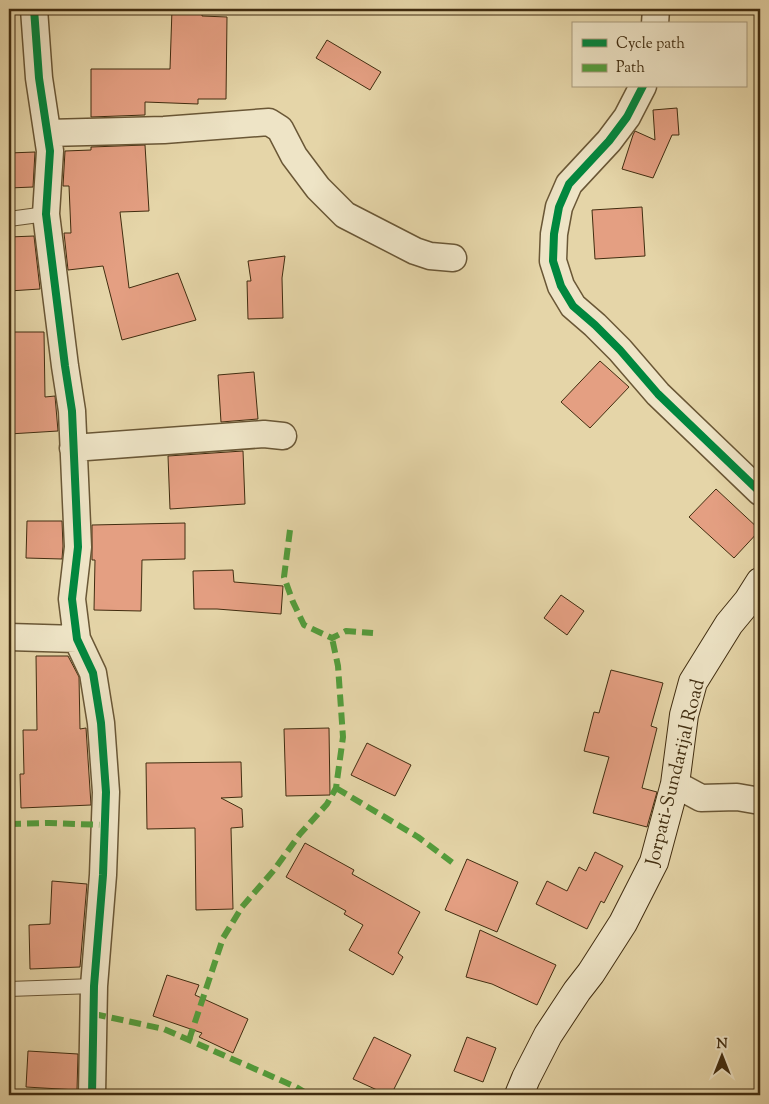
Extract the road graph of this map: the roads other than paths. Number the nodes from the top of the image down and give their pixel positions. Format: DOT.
graph roads {
  1 [pos="34,9"];
  2 [pos="656,9"];
  3 [pos="655,22"];
  4 [pos="642,88"];
  5 [pos="48,133"];
  6 [pos="46,214"];
  7 [pos="9,219"];
  8 [pos="454,258"];
  9 [pos="282,436"];
  10 [pos="73,448"];
  11 [pos="760,492"];
  12 [pos="760,582"];
  13 [pos="9,637"];
  14 [pos="77,638"];
  15 [pos="675,784"];
  16 [pos="760,801"];
  17 [pos="94,986"];
  18 [pos="9,989"];
  19 [pos="92,1095"];
  20 [pos="519,1095"];
  1 -- 5 [label="street"];
  2 -- 3 [label="street"];
  4 -- 11 [label="street"];
  5 -- 6 [label="street"];
  5 -- 8 [label="street"];
  6 -- 7 [label="lane"];
  6 -- 10 [label="street"];
  9 -- 10 [label="street"];
  10 -- 14 [label="street"];
  12 -- 15 [label="main road, Jorpati-Sundarijal Road"];
  13 -- 14 [label="street"];
  14 -- 17 [label="street"];
  15 -- 16 [label="street"];
  15 -- 20 [label="main road, Jorpati-Sundarijal Road"];
  17 -- 18 [label="lane"];
  17 -- 19 [label="street"];
}
